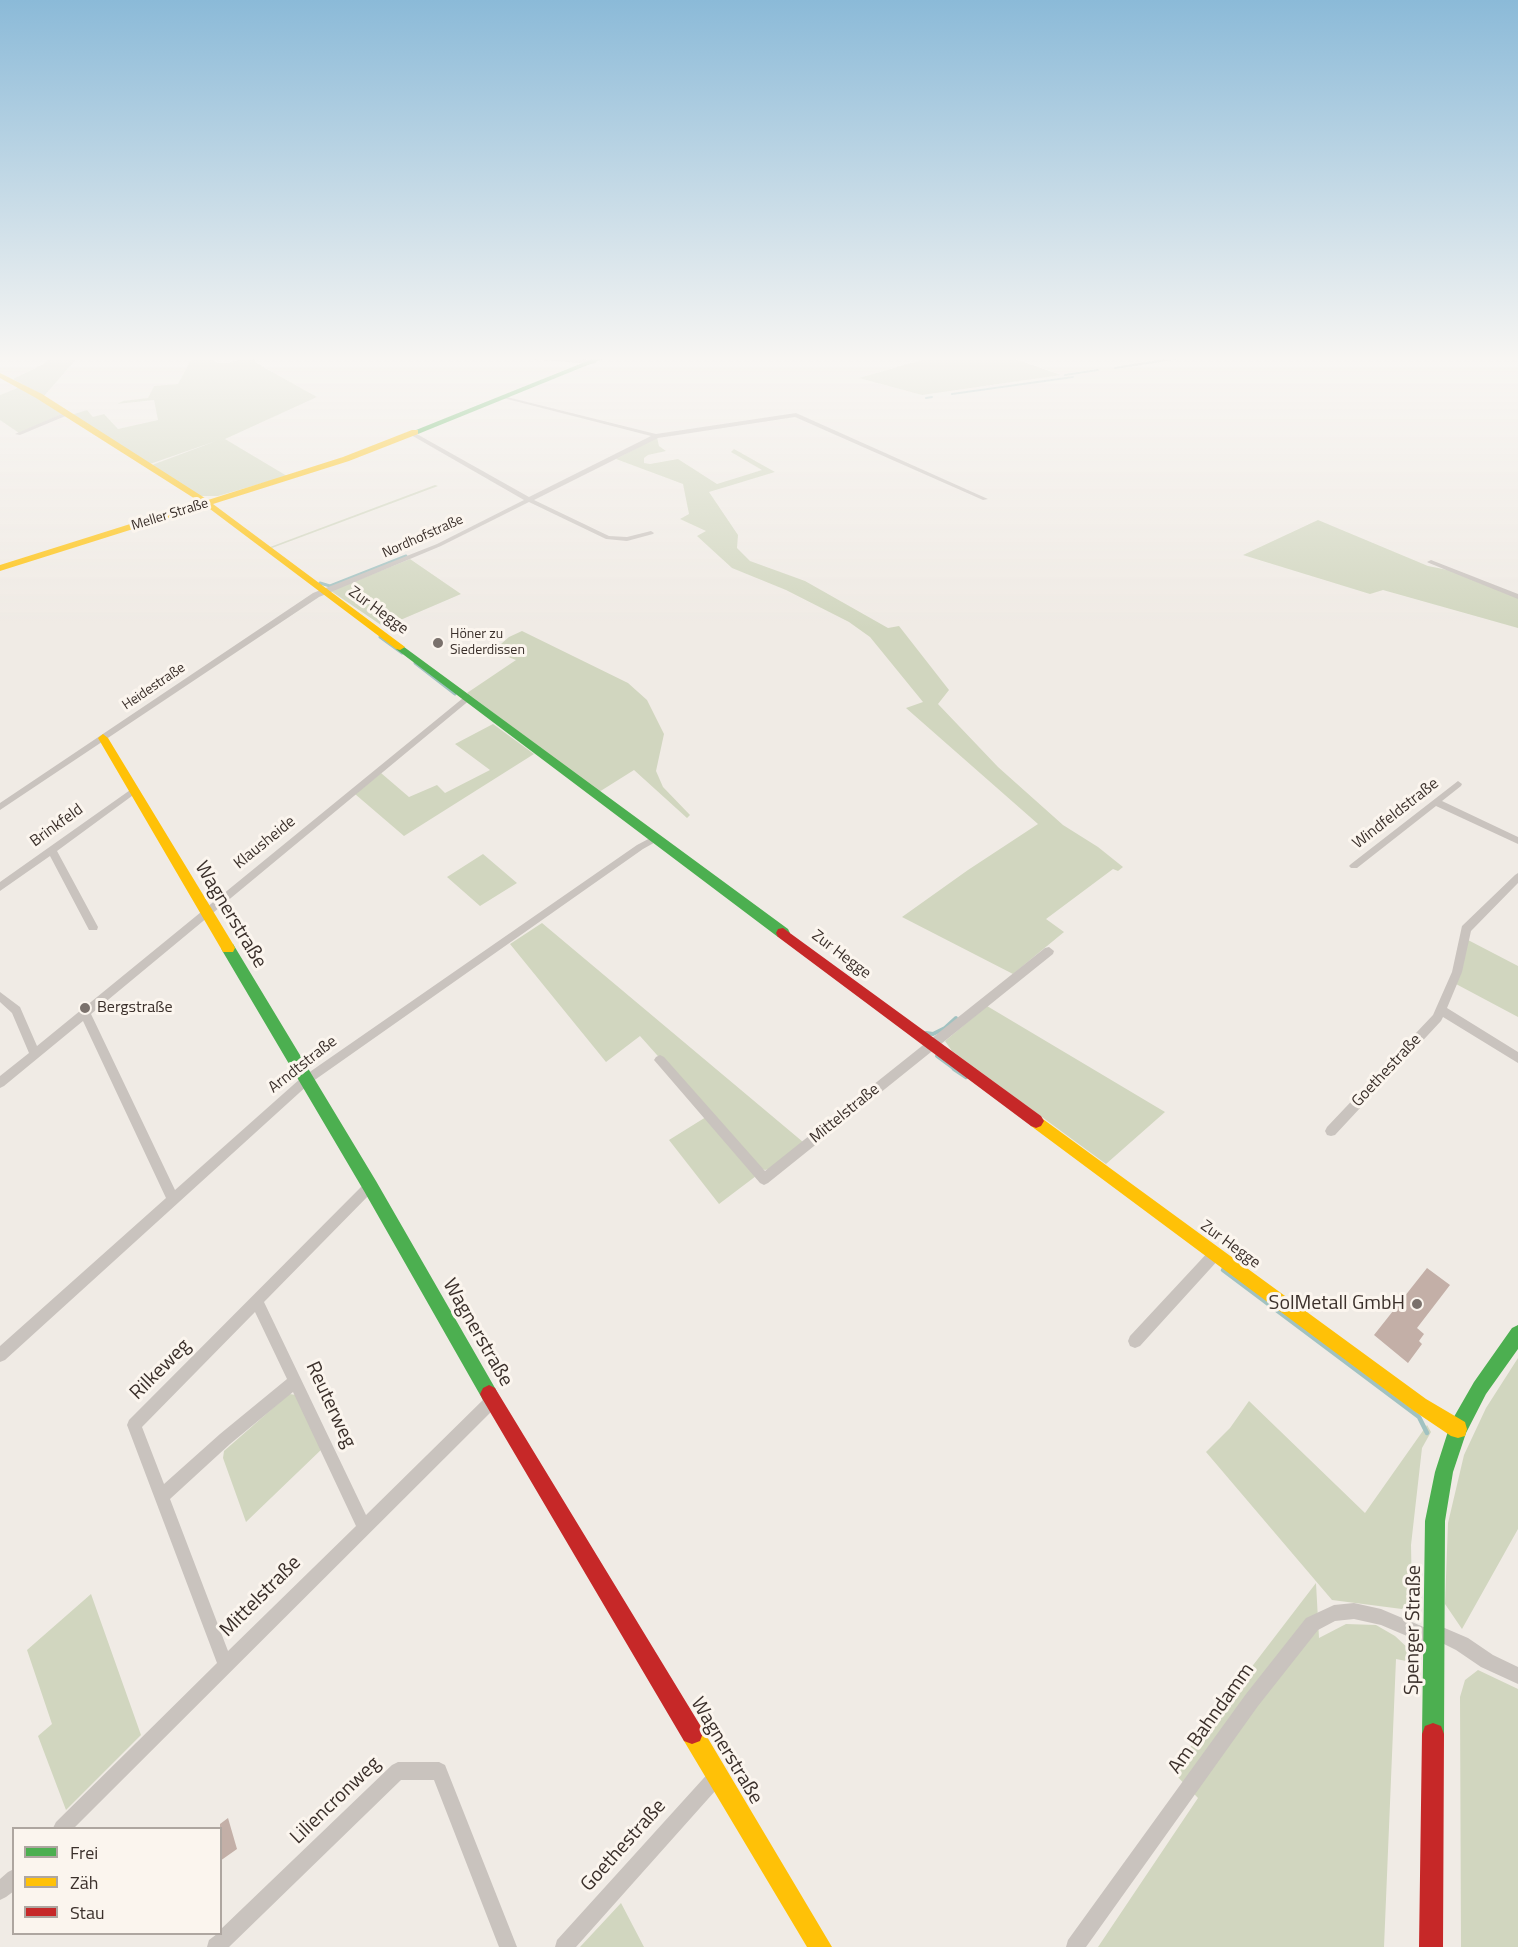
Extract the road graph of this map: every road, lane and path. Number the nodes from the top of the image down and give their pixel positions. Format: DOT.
graph roads {
  1 [pos="118,447"];
  2 [pos="379,447"];
  3 [pos="436,447"];
  4 [pos="635,447"];
  5 [pos="868,447"];
  6 [pos="985,499"];
  7 [pos="530,500"];
  8 [pos="207,503"];
  9 [pos="651,533"];
  10 [pos="1431,562"];
  11 [pos="0,568"];
  12 [pos="324,591"];
  13 [pos="1518,597"];
  14 [pos="468,697"];
  15 [pos="103,738"];
  16 [pos="1458,784"];
  17 [pos="133,791"];
  18 [pos="1436,802"];
  19 [pos="0,807"];
  20 [pos="656,838"];
  21 [pos="1518,841"];
  22 [pos="52,849"];
  23 [pos="1354,866"];
  24 [pos="1518,877"];
  25 [pos="0,887"];
  26 [pos="206,913"];
  27 [pos="93,927"];
  28 [pos="1049,951"];
  29 [pos="0,996"];
  30 [pos="1441,1010"];
  31 [pos="85,1013"];
  32 [pos="932,1044"];
  33 [pos="35,1054"];
  34 [pos="1518,1058"];
  35 [pos="660,1060"];
  36 [pos="305,1081"];
  37 [pos="0,1083"];
  38 [pos="1331,1131"];
  39 [pos="370,1186"];
  40 [pos="174,1200"];
  41 [pos="1215,1254"];
  42 [pos="257,1301"];
  43 [pos="1518,1334"];
  44 [pos="1135,1341"];
  45 [pos="0,1355"];
  46 [pos="296,1381"];
  47 [pos="493,1400"];
  48 [pos="1458,1429"];
  49 [pos="161,1497"];
  50 [pos="364,1527"];
  51 [pos="1433,1635"];
  52 [pos="225,1664"];
  53 [pos="1518,1676"];
  54 [pos="718,1775"];
  55 [pos="63,1827"];
  56 [pos="12,1880"];
  57 [pos="0,1891"];
  58 [pos="216,1947"];
  59 [pos="508,1947"];
  60 [pos="564,1947"];
  61 [pos="820,1947"];
  62 [pos="1075,1947"];
  63 [pos="1431,1947"];
  1 -- 8 [label="street, Zur Hegge"];
  2 -- 8 [label="street, Meller Straße"];
  3 -- 7 [label="street"];
  4 -- 7 [label="street, Nordhofstraße"];
  5 -- 6 [label="street, Nordhofstraße"];
  7 -- 9 [label="street"];
  7 -- 12 [label="street, Nordhofstraße"];
  8 -- 11 [label="street, Meller Straße"];
  8 -- 12 [label="street, Zur Hegge"];
  10 -- 13 [label="street"];
  12 -- 14 [label="street, Zur Hegge"];
  12 -- 15 [label="street, Heidestraße"];
  14 -- 20 [label="street, Zur Hegge"];
  14 -- 26 [label="street, Klausheide"];
  15 -- 17 [label="street, Wagnerstraße"];
  15 -- 19 [label="street, Heidestraße"];
  16 -- 18 [label="street, Windfeldstraße"];
  17 -- 22 [label="street, Brinkfeld"];
  17 -- 26 [label="street, Wagnerstraße"];
  18 -- 21 [label="street"];
  18 -- 23 [label="street, Windfeldstraße"];
  20 -- 32 [label="street, Zur Hegge"];
  20 -- 36 [label="street, Arndtstraße"];
  22 -- 25 [label="street, Brinkfeld"];
  22 -- 27 [label="street"];
  24 -- 30 [label="street, Goethestraße"];
  26 -- 31 [label="street, Klausheide"];
  26 -- 36 [label="street, Wagnerstraße"];
  28 -- 32 [label="street, Mittelstraße"];
  29 -- 33 [label="street"];
  30 -- 34 [label="street"];
  30 -- 38 [label="street, Goethestraße"];
  31 -- 33 [label="street, Klausheide"];
  31 -- 40 [label="street"];
  32 -- 35 [label="street, Mittelstraße"];
  32 -- 41 [label="street, Zur Hegge"];
  33 -- 37 [label="street, Klausheide"];
  36 -- 39 [label="street, Wagnerstraße"];
  36 -- 40 [label="street, Arndtstraße"];
  39 -- 42 [label="street, Rilkeweg"];
  39 -- 47 [label="street, Wagnerstraße"];
  40 -- 45 [label="street, Arndtstraße"];
  41 -- 44 [label="street"];
  41 -- 48 [label="street, Zur Hegge"];
  42 -- 46 [label="street, Reuterweg"];
  42 -- 49 [label="street, Rilkeweg"];
  43 -- 48 [label="street, Spenger Straße"];
  46 -- 49 [label="street"];
  46 -- 50 [label="street, Reuterweg"];
  47 -- 50 [label="street, Mittelstraße"];
  47 -- 54 [label="street, Wagnerstraße"];
  48 -- 51 [label="street, Spenger Straße"];
  49 -- 52 [label="street, Rilkeweg"];
  50 -- 52 [label="street, Mittelstraße"];
  51 -- 53 [label="street, Am Bahndamm"];
  51 -- 62 [label="street, Am Bahndamm"];
  51 -- 63 [label="street, Spenger Straße"];
  52 -- 55 [label="street, Mittelstraße"];
  54 -- 60 [label="street, Goethestraße"];
  54 -- 61 [label="street, Wagnerstraße"];
  56 -- 57 [label="street"];
  58 -- 59 [label="street, Liliencronweg"];
}
